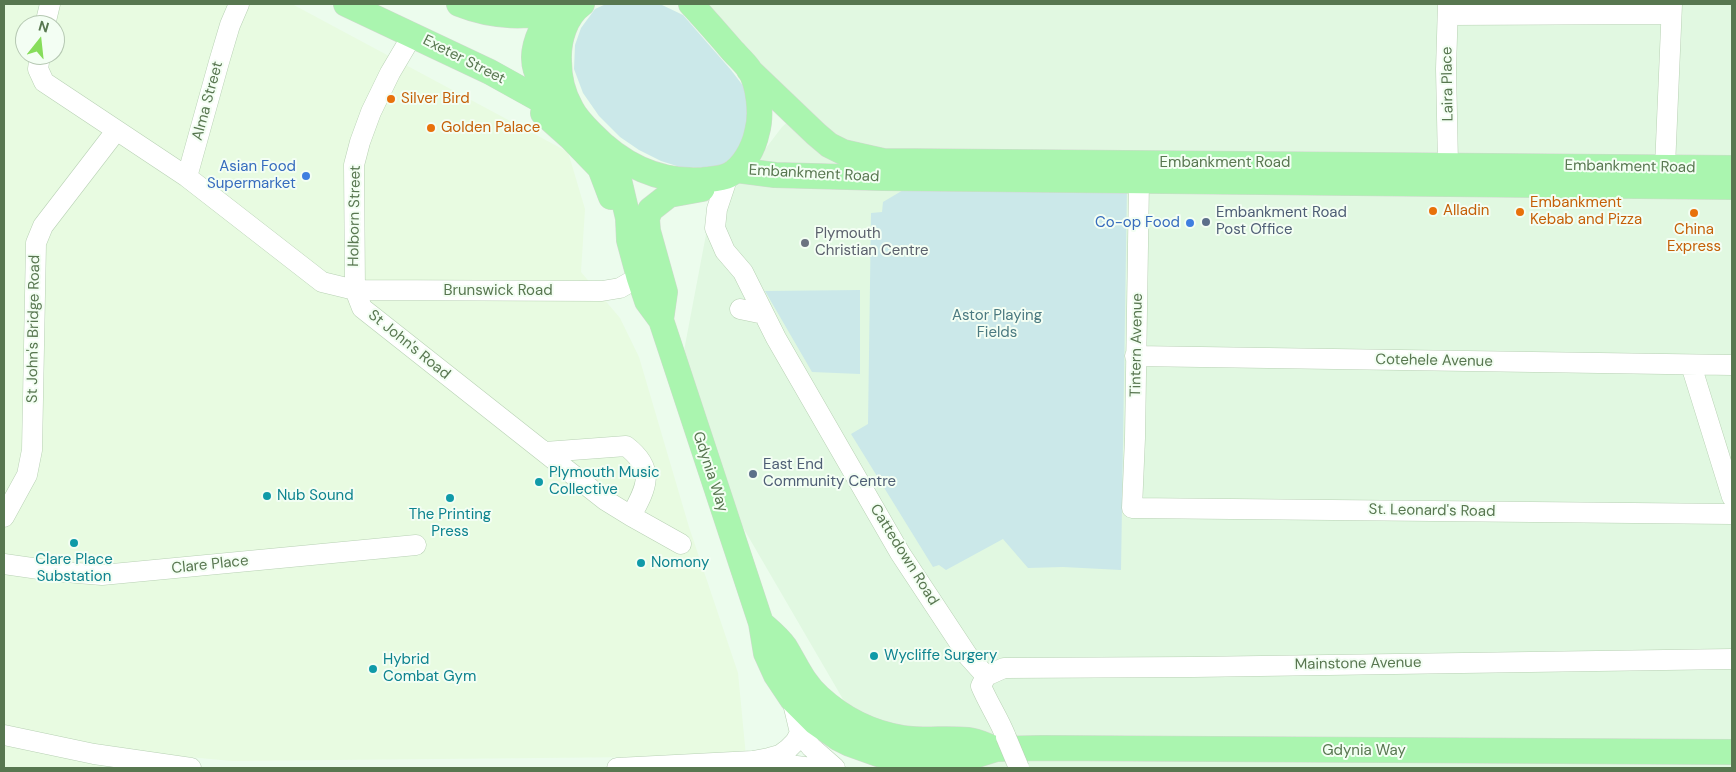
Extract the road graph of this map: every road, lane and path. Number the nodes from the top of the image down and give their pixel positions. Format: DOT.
graph roads {
  1 [pos="239,4"];
  2 [pos="346,4"];
  3 [pos="459,4"];
  4 [pos="691,4"];
  5 [pos="567,7"];
  6 [pos="1448,9"];
  7 [pos="1672,9"];
  8 [pos="413,34"];
  9 [pos="39,65"];
  10 [pos="750,70"];
  11 [pos="490,72"];
  12 [pos="575,115"];
  13 [pos="116,131"];
  14 [pos="613,154"];
  15 [pos="1448,164"];
  16 [pos="1665,167"];
  17 [pos="1732,168"];
  18 [pos="728,175"];
  19 [pos="187,177"];
  20 [pos="1139,181"];
  21 [pos="1732,187"];
  22 [pos="629,240"];
  23 [pos="640,277"];
  24 [pos="355,290"];
  25 [pos="740,309"];
  26 [pos="764,314"];
  27 [pos="662,320"];
  28 [pos="1136,356"];
  29 [pos="1691,365"];
  30 [pos="1732,365"];
  31 [pos="545,452"];
  32 [pos="1732,497"];
  33 [pos="1132,508"];
  34 [pos="1732,514"];
  35 [pos="631,516"];
  36 [pos="4,517"];
  37 [pos="681,544"];
  38 [pos="416,545"];
  39 [pos="4,564"];
  40 [pos="761,623"];
  41 [pos="1732,659"];
  42 [pos="986,676"];
  43 [pos="792,699"];
  44 [pos="800,733"];
  45 [pos="4,735"];
  46 [pos="996,749"];
  47 [pos="1732,752"];
  48 [pos="753,761"];
  49 [pos="943,764"];
  50 [pos="191,768"];
  51 [pos="617,768"];
  52 [pos="812,768"];
  53 [pos="835,768"];
  54 [pos="1019,768"];
  1 -- 19 [label="street, Alma Street"];
  2 -- 8 [label="main road, Exeter Street"];
  3 -- 5 [label="main road"];
  4 -- 10 [label="main road, Embankment Road"];
  5 -- 12 [label="main road"];
  6 -- 7 [label="street"];
  6 -- 15 [label="street, Laira Place"];
  7 -- 16 [label="street"];
  8 -- 11 [label="main road, Exeter Street"];
  8 -- 24 [label="street, Holborn Street"];
  9 -- 13 [label="street"];
  10 -- 15 [label="main road, Embankment Road"];
  10 -- 18 [label="main road"];
  11 -- 12 [label="main road, Exeter Street"];
  11 -- 22 [label="main road"];
  12 -- 14 [label="main road, Embankment Road"];
  13 -- 19 [label="street"];
  13 -- 36 [label="street, St John's Bridge Road"];
  14 -- 18 [label="main road, Embankment Road"];
  14 -- 22 [label="main road, Gdynia Way"];
  15 -- 16 [label="main road, Embankment Road"];
  16 -- 17 [label="main road, Embankment Road"];
  18 -- 20 [label="main road, Embankment Road"];
  18 -- 26 [label="street, Cattedown Road"];
  18 -- 27 [label="main road, Gdynia Way"];
  19 -- 24 [label="street"];
  20 -- 21 [label="main road, Embankment Road"];
  20 -- 28 [label="street, Tintern Avenue"];
  22 -- 23 [label="main road, Gdynia Way"];
  23 -- 24 [label="street, Brunswick Road"];
  23 -- 27 [label="main road, Gdynia Way"];
  24 -- 31 [label="street, St John's Road"];
  25 -- 26 [label="street"];
  26 -- 42 [label="street, Cattedown Road"];
  27 -- 40 [label="main road, Gdynia Way"];
  28 -- 29 [label="street, Cotehele Avenue"];
  28 -- 33 [label="street, Tintern Avenue"];
  29 -- 30 [label="street, Cotehele Avenue"];
  29 -- 32 [label="street"];
  31 -- 35 [label="street, St John's Road"];
  31 -- 35 [label="street"];
  33 -- 34 [label="street, St. Leonard's Road"];
  35 -- 37 [label="street, St John's Road"];
  38 -- 39 [label="street, Clare Place"];
  40 -- 43 [label="main road, Gdynia Way"];
  40 -- 46 [label="main road, Gdynia Way"];
  41 -- 42 [label="street, Mainstone Avenue"];
  42 -- 54 [label="street, bridge"];
  43 -- 44 [label="street"];
  43 -- 49 [label="main road, Gdynia Way"];
  44 -- 48 [label="street"];
  44 -- 53 [label="street"];
  45 -- 50 [label="street"];
  46 -- 47 [label="main road, Gdynia Way"];
  46 -- 49 [label="main road, Gdynia Way"];
  48 -- 51 [label="street"];
  48 -- 52 [label="street"];
}
